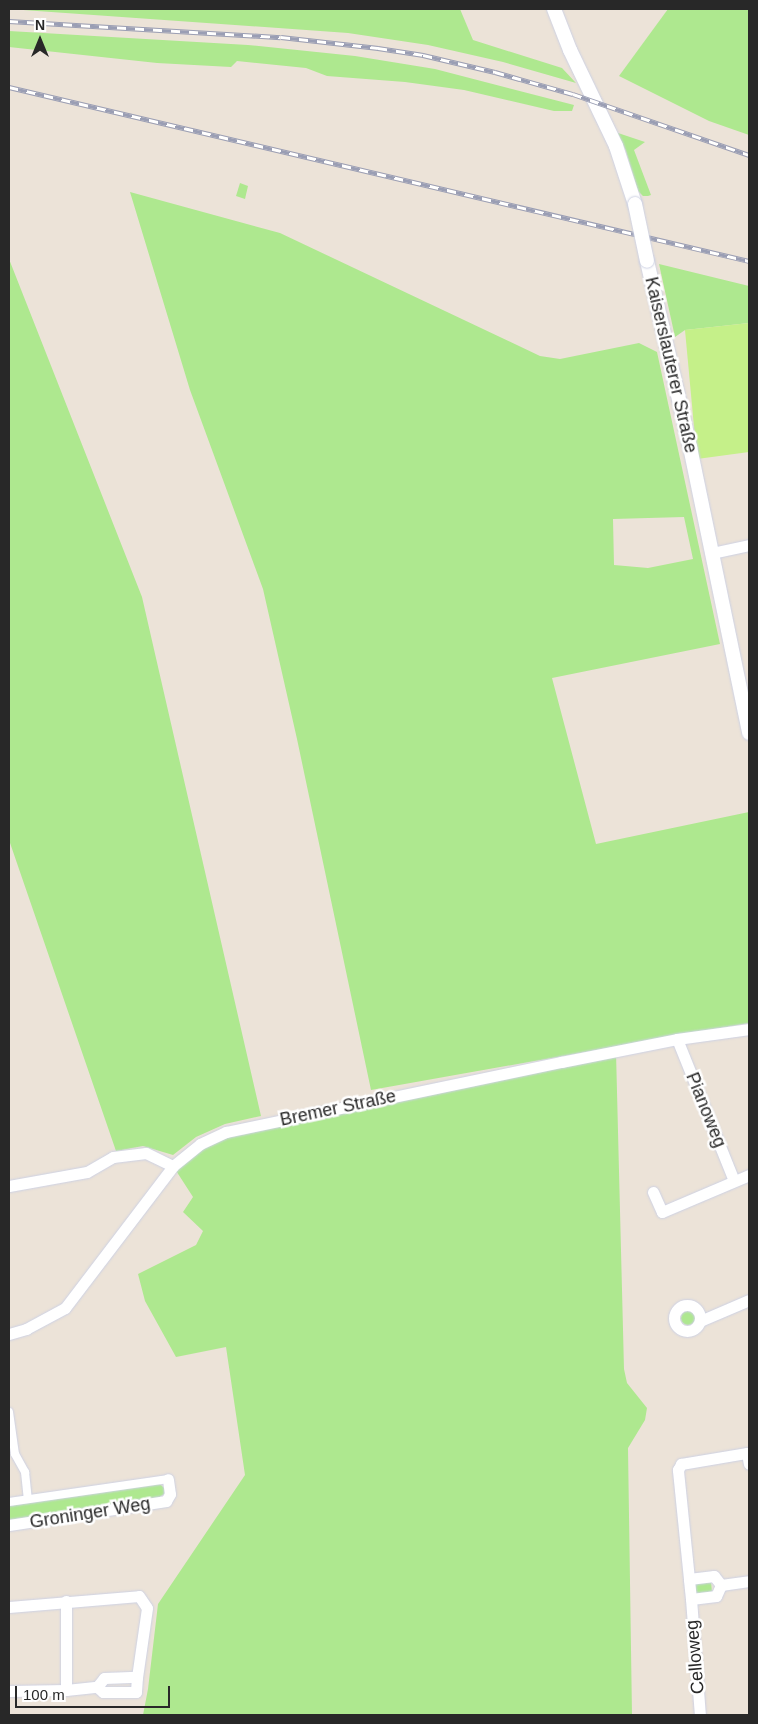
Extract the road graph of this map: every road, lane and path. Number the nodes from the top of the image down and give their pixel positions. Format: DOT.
graph roads {
  1 [pos="554,9"];
  2 [pos="749,545"];
  3 [pos="712,553"];
  4 [pos="749,733"];
  5 [pos="749,1029"];
  6 [pos="677,1039"];
  7 [pos="173,1166"];
  8 [pos="749,1175"];
  9 [pos="734,1181"];
  10 [pos="9,1186"];
  11 [pos="653,1192"];
  12 [pos="749,1300"];
  13 [pos="700,1321"];
  14 [pos="9,1334"];
  15 [pos="9,1412"];
  16 [pos="749,1464"];
  17 [pos="168,1478"];
  18 [pos="28,1499"];
  19 [pos="9,1502"];
  20 [pos="9,1525"];
  21 [pos="689,1579"];
  22 [pos="749,1581"];
  23 [pos="721,1585"];
  24 [pos="691,1599"];
  25 [pos="66,1601"];
  26 [pos="9,1607"];
  27 [pos="66,1690"];
  28 [pos="9,1691"];
  29 [pos="700,1715"];
  1 -- 3 [label="street, Kaiserslauterer Straße, bridge"];
  2 -- 3 [label="street"];
  3 -- 4 [label="street, Kaiserslauterer Straße"];
  5 -- 6 [label="street, Bremer Straße"];
  6 -- 7 [label="street, Bremer Straße"];
  6 -- 9 [label="street, Pianoweg"];
  7 -- 10 [label="street"];
  7 -- 14 [label="street, Bremer Straße"];
  8 -- 9 [label="street"];
  9 -- 11 [label="street"];
  12 -- 13 [label="street"];
  15 -- 18 [label="street"];
  16 -- 21 [label="street, Celloweg"];
  17 -- 18 [label="street, Groninger Weg"];
  17 -- 20 [label="street, Groninger Weg"];
  18 -- 19 [label="street, Groninger Weg"];
  21 -- 23 [label="street"];
  21 -- 24 [label="street, Celloweg"];
  22 -- 23 [label="street"];
  23 -- 24 [label="street"];
  24 -- 29 [label="street, Celloweg"];
  25 -- 26 [label="street"];
  25 -- 27 [label="street"];
  25 -- 27 [label="street"];
  27 -- 28 [label="street"];
}
